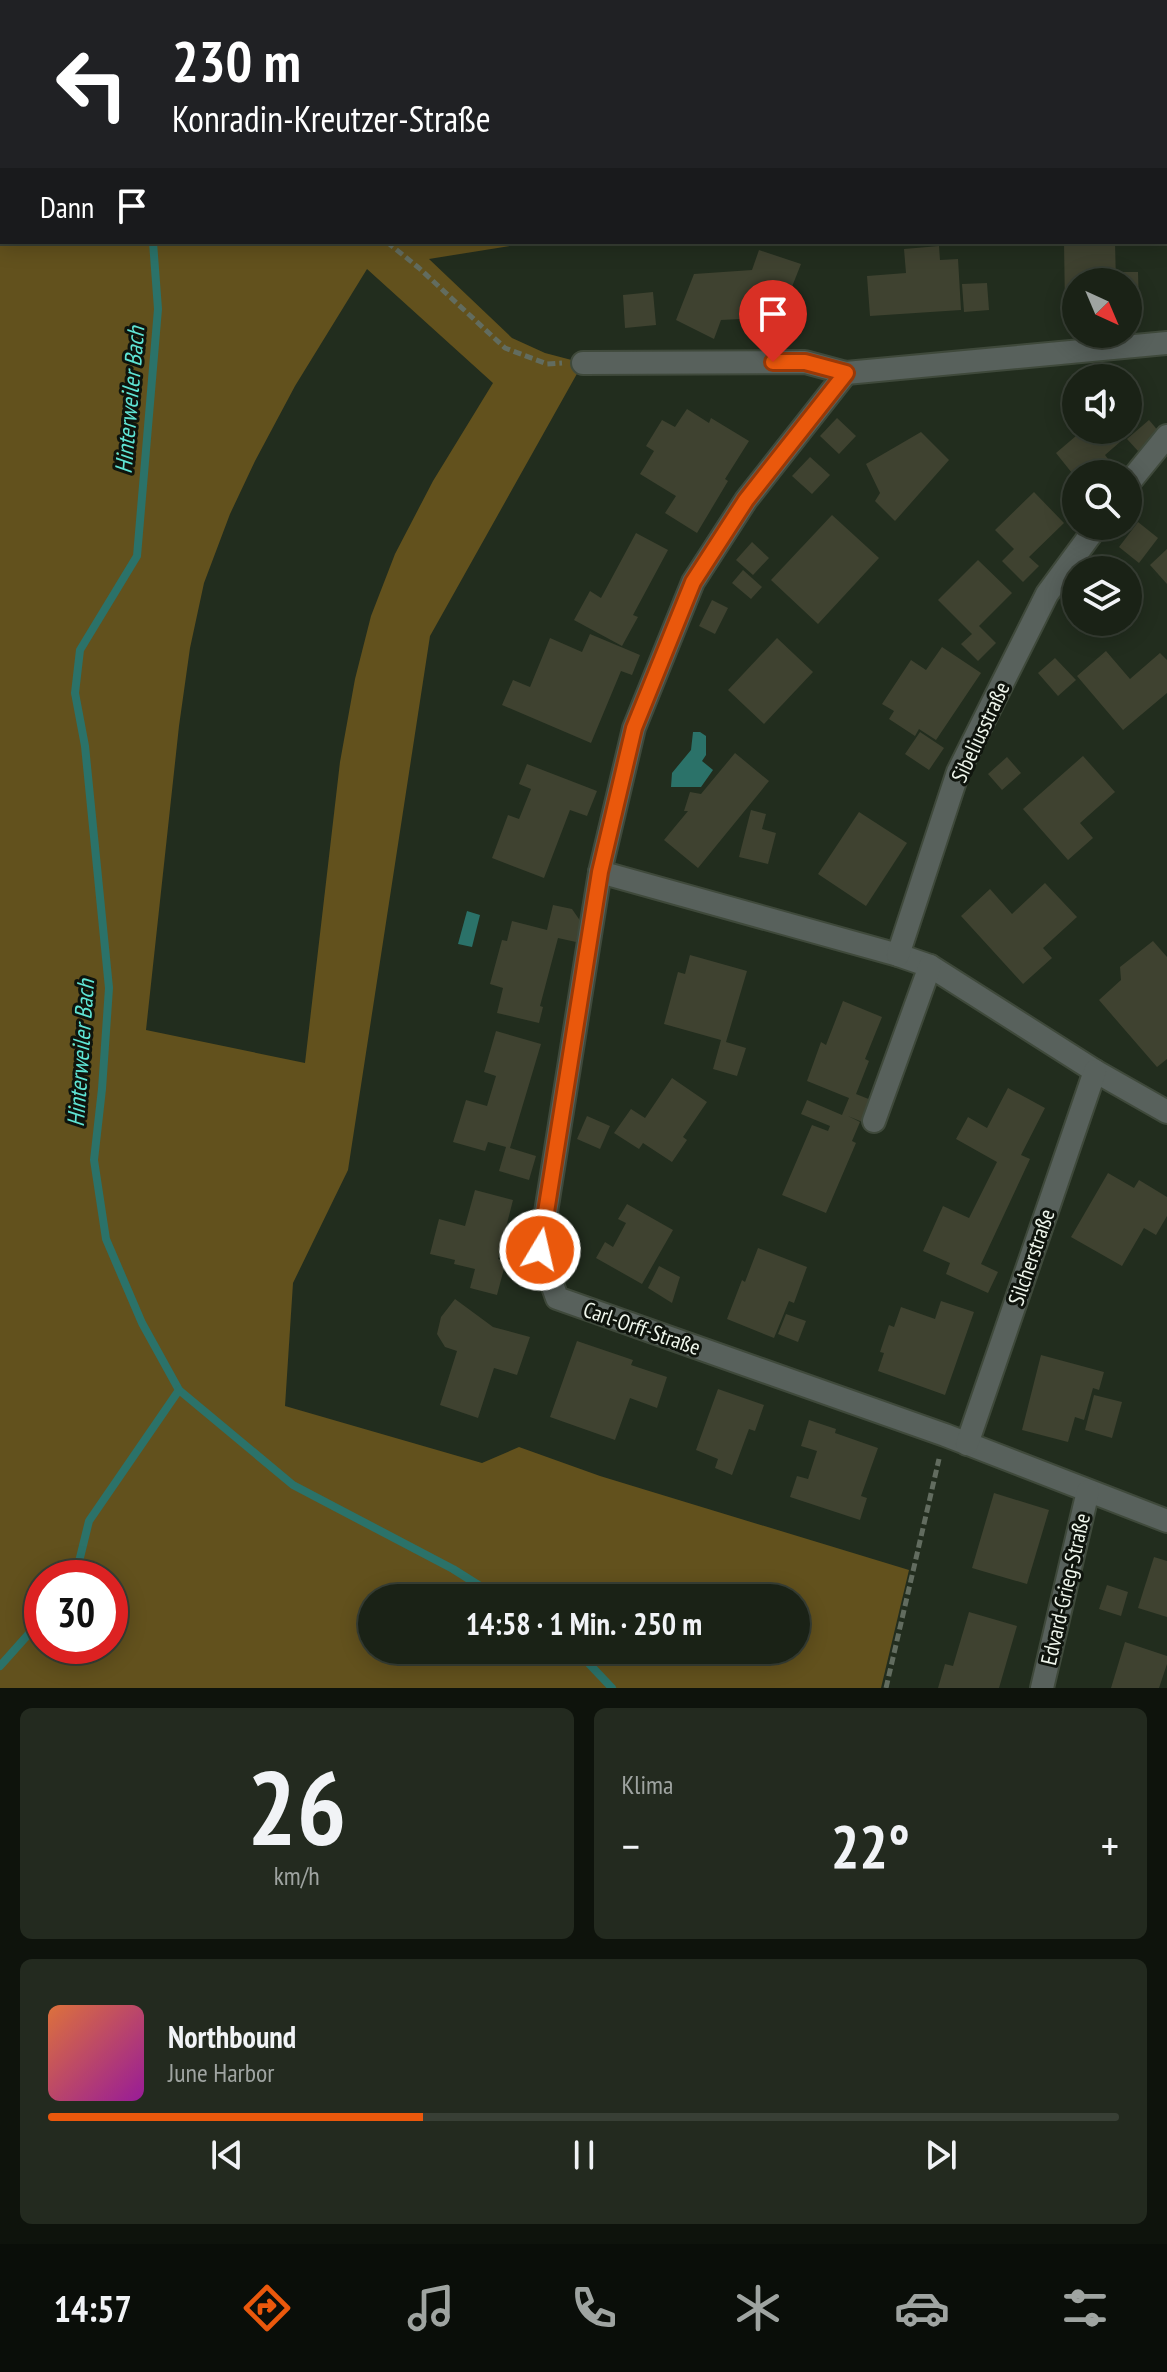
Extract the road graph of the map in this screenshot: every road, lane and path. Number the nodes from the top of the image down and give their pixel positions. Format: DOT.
graph roads {
  1 [pos="389,244"];
  2 [pos="1167,343"];
  3 [pos="583,363"];
  4 [pos="846,373"];
  5 [pos="1167,436"];
  6 [pos="1142,465"];
  7 [pos="1087,540"];
  8 [pos="600,872"];
  9 [pos="898,955"];
  10 [pos="930,966"];
  11 [pos="1095,1071"];
  12 [pos="1167,1112"];
  13 [pos="874,1121"];
  14 [pos="945,1435"];
  15 [pos="967,1444"];
  16 [pos="1088,1491"];
  17 [pos="1167,1521"];
  18 [pos="886,1688"];
  19 [pos="1042,1688"];
  1 -- 3 [label="path"];
  2 -- 4 [label="street"];
  3 -- 4 [label="street"];
  4 -- 8 [label="street, Carl-Orff-Straße"];
  5 -- 6 [label="street"];
  7 -- 9 [label="street, Sibeliusstraße"];
  8 -- 9 [label="street"];
  8 -- 14 [label="street, Carl-Orff-Straße"];
  9 -- 10 [label="street"];
  10 -- 11 [label="street"];
  10 -- 13 [label="street"];
  11 -- 12 [label="street"];
  11 -- 15 [label="street, Silcherstraße"];
  14 -- 15 [label="street, Carl-Orff-Straße"];
  14 -- 18 [label="path"];
  15 -- 16 [label="street, Carl-Orff-Straße"];
  16 -- 17 [label="street, Carl-Orff-Straße"];
  16 -- 19 [label="street, Edvard-Grieg-Straße"];
}
